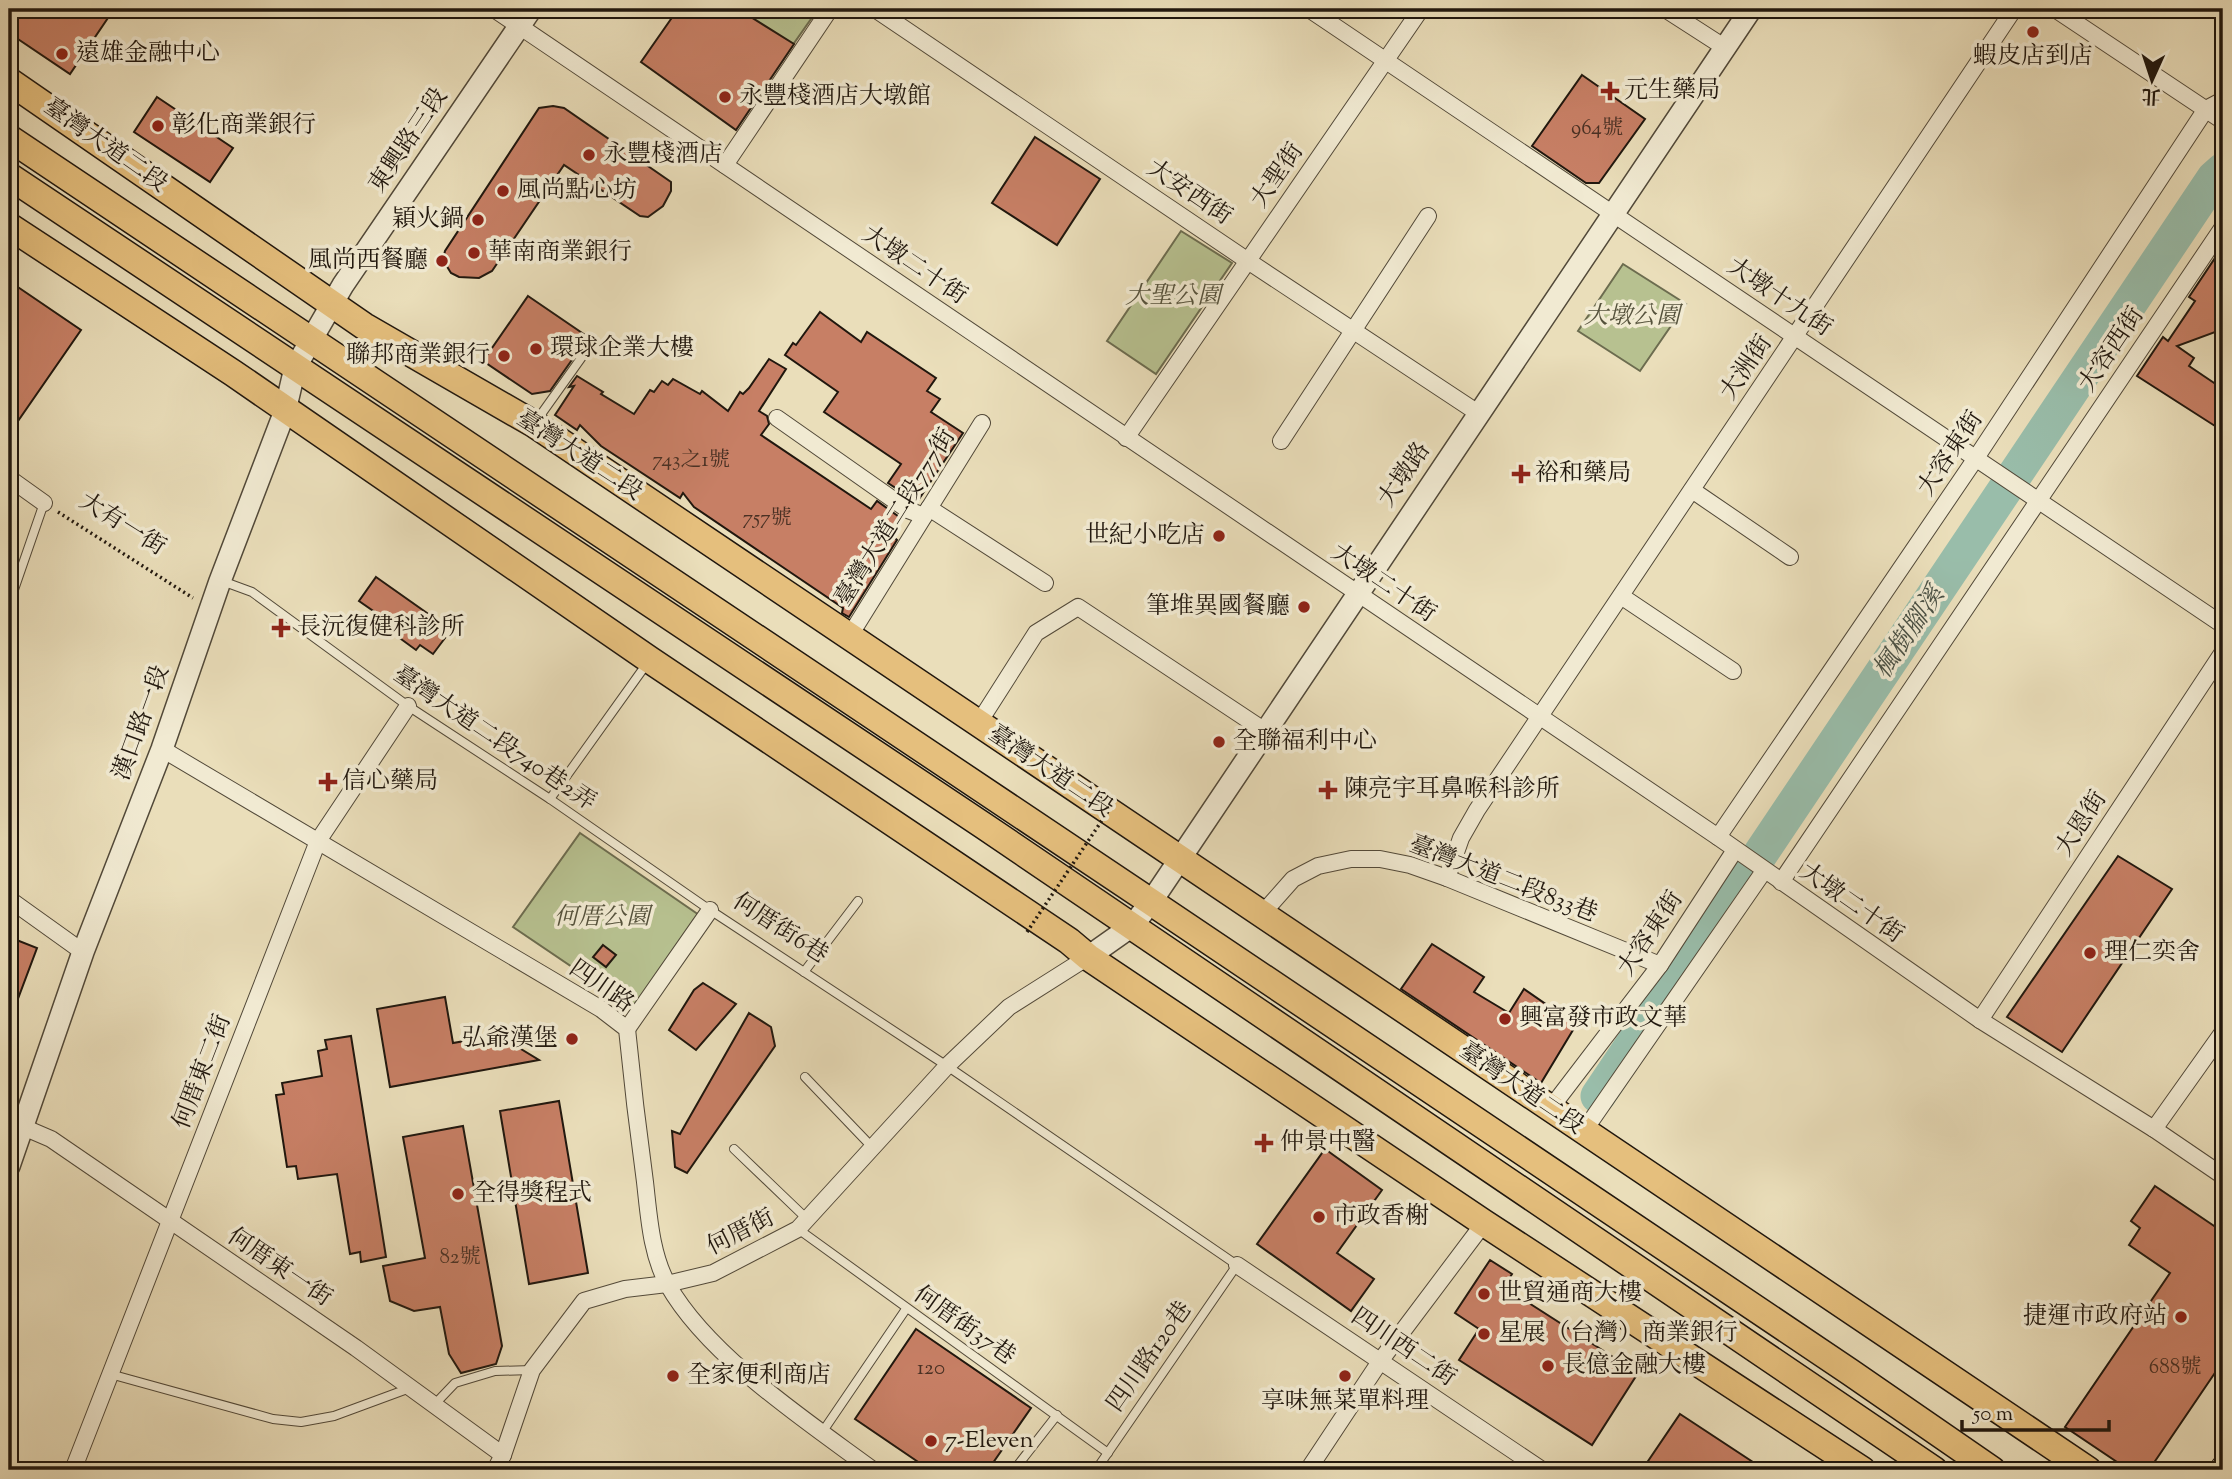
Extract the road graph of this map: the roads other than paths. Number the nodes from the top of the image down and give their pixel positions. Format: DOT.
graph roads {
  1 [pos="494,9"];
  2 [pos="830,9"];
  3 [pos="876,9"];
  4 [pos="1309,9"];
  5 [pos="1421,9"];
  6 [pos="1665,9"];
  7 [pos="1751,9"];
  8 [pos="2014,9"];
  9 [pos="2055,9"];
  10 [pos="525,17"];
  11 [pos="1724,47"];
  12 [pos="1385,60"];
  13 [pos="9,80"];
  14 [pos="2223,100"];
  15 [pos="2206,109"];
  16 [pos="2223,121"];
  17 [pos="9,138"];
  18 [pos="724,165"];
  19 [pos="9,176"];
  20 [pos="1612,212"];
  21 [pos="1427,216"];
  22 [pos="9,226"];
  23 [pos="2223,227"];
  24 [pos="1248,261"];
  25 [pos="332,302"];
  26 [pos="1352,330"];
  27 [pos="1795,336"];
  28 [pos="310,339"];
  29 [pos="594,340"];
  30 [pos="295,368"];
  31 [pos="285,411"];
  32 [pos="1478,413"];
  33 [pos="777,418"];
  34 [pos="982,423"];
  35 [pos="534,424"];
  36 [pos="1126,438"];
  37 [pos="1281,441"];
  38 [pos="1976,458"];
  39 [pos="9,478"];
  40 [pos="1692,490"];
  41 [pos="2039,499"];
  42 [pos="44,503"];
  43 [pos="927,512"];
  44 [pos="1790,557"];
  45 [pos="220,581"];
  46 [pos="1045,583"];
  47 [pos="1357,594"];
  48 [pos="1621,596"];
  49 [pos="9,604"];
  50 [pos="2223,625"];
  51 [pos="849,636"];
  52 [pos="2223,652"];
  53 [pos="649,660"];
  54 [pos="1733,671"];
  55 [pos="408,706"];
  56 [pos="1540,717"];
  57 [pos="978,724"];
  58 [pos="1265,731"];
  59 [pos="162,749"];
  60 [pos="550,799"];
  61 [pos="1718,837"];
  62 [pos="318,841"];
  63 [pos="1735,850"];
  64 [pos="1180,859"];
  65 [pos="1763,871"];
  66 [pos="1447,878"];
  67 [pos="1781,883"];
  68 [pos="9,899"];
  69 [pos="858,901"];
  70 [pos="1151,902"];
  71 [pos="710,910"];
  72 [pos="1262,914"];
  73 [pos="1132,926"];
  74 [pos="83,952"];
  75 [pos="1088,957"];
  76 [pos="1660,965"];
  77 [pos="804,972"];
  78 [pos="1980,1020"];
  79 [pos="627,1028"];
  80 [pos="2223,1032"];
  81 [pos="947,1066"];
  82 [pos="806,1077"];
  83 [pos="1550,1109"];
  84 [pos="23,1127"];
  85 [pos="2154,1129"];
  86 [pos="1584,1131"];
  87 [pos="872,1147"];
  88 [pos="734,1149"];
  89 [pos="9,1166"];
  90 [pos="2223,1176"];
  91 [pos="169,1221"];
  92 [pos="1484,1223"];
  93 [pos="802,1224"];
  94 [pos="1237,1265"];
  95 [pos="667,1284"];
  96 [pos="906,1309"];
  97 [pos="1381,1360"];
  98 [pos="532,1370"];
  99 [pos="110,1374"];
  100 [pos="410,1388"];
  101 [pos="434,1405"];
  102 [pos="1057,1415"];
  103 [pos="821,1434"];
  104 [pos="1108,1453"];
  105 [pos="499,1463"];
  106 [pos="1522,1465"];
  107 [pos="870,1469"];
  108 [pos="1098,1469"];
  109 [pos="1857,1469"];
  110 [pos="73,1470"];
  111 [pos="1014,1470"];
  112 [pos="1308,1470"];
  113 [pos="1542,1470"];
  114 [pos="1934,1470"];
  115 [pos="1992,1470"];
  116 [pos="2088,1470"];
  1 -- 10 [label="street, 大墩二十街"];
  2 -- 18 [label="street"];
  3 -- 24 [label="street, 大安西街"];
  4 -- 12 [label="street, 大墩十九街"];
  5 -- 12 [label="street, 大聖街"];
  6 -- 11 [label="street"];
  7 -- 11 [label="street, 大墩路"];
  8 -- 27 [label="street, 大洲街"];
  9 -- 15 [label="street"];
  10 -- 18 [label="street, 大墩二十街"];
  10 -- 25 [label="street, 東興路三段"];
  11 -- 20 [label="street, 大墩路"];
  12 -- 20 [label="street, 大墩十九街"];
  12 -- 24 [label="street, 大聖街"];
  13 -- 25 [label="main road, 臺灣大道二段"];
  14 -- 15 [label="street, 大容東街"];
  15 -- 16 [label="street"];
  15 -- 38 [label="street, 大容東街"];
  17 -- 28 [label="main road, 臺灣大道二段"];
  18 -- 36 [label="street, 大墩二十街"];
  19 -- 30 [label="main road"];
  20 -- 27 [label="street, 大墩十九街"];
  20 -- 32 [label="street, 大墩路"];
  21 -- 26 [label="street"];
  22 -- 31 [label="main road"];
  23 -- 41 [label="street, 大容西街"];
  24 -- 26 [label="street, 大安西街"];
  24 -- 36 [label="street, 大聖街"];
  25 -- 28 [label="street, 漢口路一段"];
  25 -- 35 [label="main road, 臺灣大道二段"];
  26 -- 32 [label="street, 大安西街"];
  26 -- 37 [label="street"];
  27 -- 38 [label="street, 大墩十九街"];
  27 -- 40 [label="street, 大洲街"];
  28 -- 30 [label="street, 漢口路一段"];
  28 -- 70 [label="main road, 臺灣大道二段"];
  29 -- 35 [label="lane"];
  30 -- 31 [label="street, 漢口路一段"];
  30 -- 73 [label="main road"];
  31 -- 45 [label="street, 漢口路一段"];
  31 -- 53 [label="main road"];
  32 -- 47 [label="street, 大墩路"];
  33 -- 43 [label="street"];
  34 -- 43 [label="street, 臺灣大道二段777街"];
  35 -- 51 [label="main road, 臺灣大道二段"];
  36 -- 47 [label="street, 大墩二十街"];
  38 -- 41 [label="street, 大墩十九街"];
  38 -- 61 [label="street, 大容東街"];
  39 -- 42 [label="street, 大有一街"];
  40 -- 44 [label="street"];
  40 -- 48 [label="street, 大洲街"];
  41 -- 50 [label="street, 大墩十九街"];
  41 -- 67 [label="street"];
  42 -- 49 [label="lane"];
  43 -- 46 [label="street"];
  43 -- 51 [label="street, 臺灣大道二段777街"];
  45 -- 55 [label="lane, 臺灣大道二段740巷2弄"];
  45 -- 59 [label="street, 漢口路一段"];
  47 -- 56 [label="street, 大墩二十街"];
  47 -- 58 [label="street, 大墩路"];
  48 -- 54 [label="street"];
  48 -- 56 [label="street, 大洲街"];
  51 -- 57 [label="main road, 臺灣大道二段"];
  52 -- 78 [label="street, 大恩街"];
  53 -- 60 [label="lane"];
  53 -- 75 [label="main road"];
  55 -- 60 [label="lane, 臺灣大道二段740巷2弄"];
  55 -- 62 [label="street, 何厝東二街"];
  56 -- 61 [label="street, 大墩二十街"];
  56 -- 66 [label="street, 大洲街"];
  57 -- 58 [label="street"];
  57 -- 64 [label="main road, 臺灣大道二段"];
  58 -- 64 [label="street, 大墩路"];
  59 -- 62 [label="street, 四川路"];
  59 -- 74 [label="street, 漢口路一段"];
  60 -- 71 [label="lane, 臺灣大道二段740巷2弄"];
  61 -- 63 [label="street, 大墩二十街"];
  62 -- 79 [label="street, 四川路"];
  62 -- 91 [label="street, 何厝東二街"];
  63 -- 65 [label="street, 大墩二十街"];
  63 -- 76 [label="street, 大容東街"];
  64 -- 70 [label="street, 大墩路"];
  64 -- 72 [label="main road, 臺灣大道二段"];
  65 -- 67 [label="street, 大墩二十街"];
  65 -- 86 [label="street"];
  66 -- 72 [label="street, 臺灣大道二段833巷"];
  66 -- 76 [label="street, 臺灣大道二段833巷"];
  67 -- 78 [label="street, 大墩二十街"];
  68 -- 74 [label="street"];
  69 -- 77 [label="lane"];
  70 -- 73 [label="street, 大墩路"];
  70 -- 115 [label="main road, 臺灣大道二段"];
  71 -- 77 [label="lane, 何厝街6巷"];
  71 -- 79 [label="street, 何厝街6巷"];
  72 -- 83 [label="main road, 臺灣大道二段"];
  73 -- 75 [label="street, 大墩路"];
  73 -- 114 [label="main road"];
  74 -- 84 [label="street, 漢口路一段"];
  75 -- 81 [label="street, 何厝街"];
  75 -- 92 [label="main road"];
  76 -- 83 [label="street, 大容東街"];
  77 -- 81 [label="lane, 何厝街6巷"];
  78 -- 85 [label="street, 大墩二十街"];
  79 -- 95 [label="street, 四川路"];
  80 -- 85 [label="street"];
  81 -- 87 [label="street, 何厝街"];
  81 -- 94 [label="lane, 何厝街6巷"];
  82 -- 87 [label="lane"];
  83 -- 86 [label="main road, 臺灣大道二段"];
  84 -- 89 [label="street, 漢口路一段"];
  84 -- 91 [label="street, 何厝東一街"];
  85 -- 90 [label="street, 大墩二十街"];
  86 -- 116 [label="main road, 臺灣大道二段"];
  87 -- 93 [label="street, 何厝街"];
  88 -- 93 [label="lane, 何厝街37巷"];
  91 -- 99 [label="street, 何厝東二街"];
  91 -- 100 [label="street, 何厝東一街"];
  92 -- 97 [label="street"];
  92 -- 109 [label="main road"];
  93 -- 95 [label="street, 何厝街"];
  93 -- 96 [label="lane, 何厝街37巷"];
  94 -- 97 [label="street, 四川西二街"];
  94 -- 104 [label="lane, 四川路120巷"];
  95 -- 98 [label="street, 何厝街"];
  95 -- 103 [label="street, 四川路"];
  96 -- 102 [label="lane, 何厝街37巷"];
  96 -- 103 [label="lane"];
  97 -- 106 [label="street, 四川西二街"];
  97 -- 112 [label="street"];
  98 -- 101 [label="lane"];
  98 -- 105 [label="street, 何厝街"];
  99 -- 100 [label="lane"];
  99 -- 110 [label="street, 何厝東二街"];
  100 -- 101 [label="street, 何厝東一街"];
  101 -- 105 [label="street, 何厝東一街"];
  102 -- 104 [label="lane, 何厝街37巷"];
  102 -- 111 [label="lane"];
  103 -- 107 [label="street, 四川路"];
  104 -- 108 [label="lane, 四川路120巷"];
  106 -- 113 [label="street, 四川西二街"];
}
